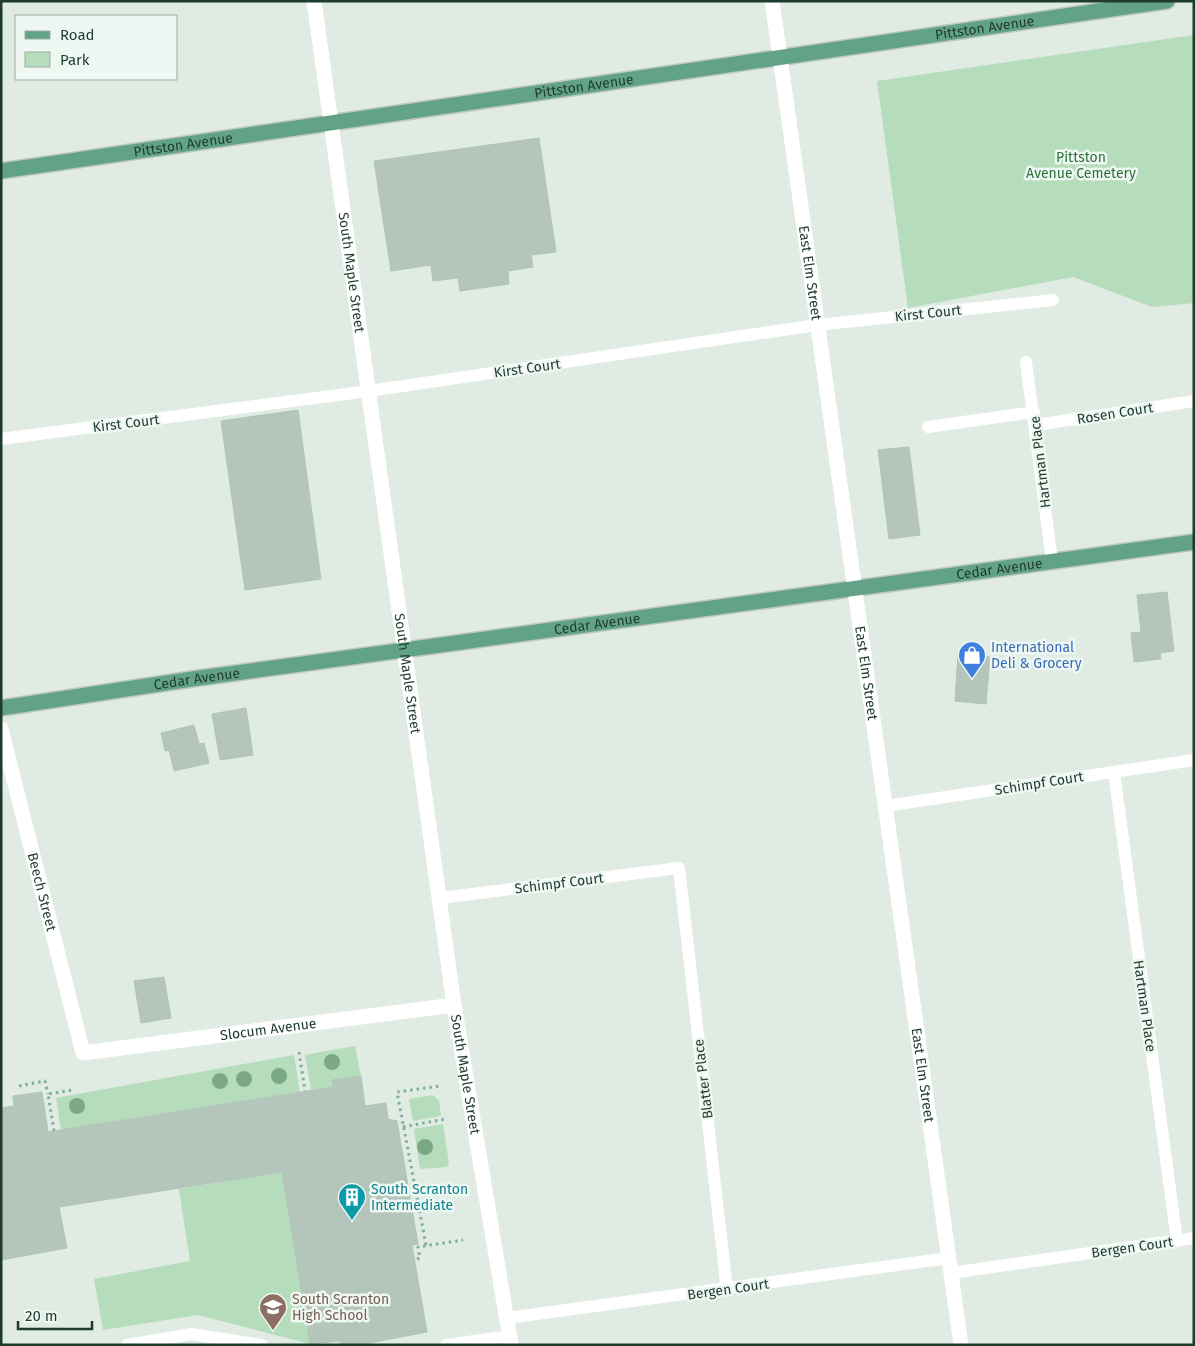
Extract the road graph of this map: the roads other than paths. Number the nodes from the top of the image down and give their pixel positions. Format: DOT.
graph roads {
  1 [pos="314,1"];
  2 [pos="772,1"];
  3 [pos="1167,1"];
  4 [pos="780,57"];
  5 [pos="331,123"];
  6 [pos="1,171"];
  7 [pos="1053,300"];
  8 [pos="817,325"];
  9 [pos="1026,362"];
  10 [pos="369,391"];
  11 [pos="1194,401"];
  12 [pos="1035,419"];
  13 [pos="928,427"];
  14 [pos="1,439"];
  15 [pos="1194,542"];
  16 [pos="1052,561"];
  17 [pos="854,588"];
  18 [pos="405,650"];
  19 [pos="1,708"];
  20 [pos="1,729"];
  21 [pos="1194,760"];
  22 [pos="1114,772"];
  23 [pos="885,806"];
  24 [pos="679,868"];
  25 [pos="440,898"];
  26 [pos="454,1005"];
  27 [pos="83,1053"];
  28 [pos="1194,1238"];
  29 [pos="1177,1241"];
  30 [pos="950,1266"];
  31 [pos="727,1290"];
  32 [pos="507,1318"];
  33 [pos="510,1341"];
  34 [pos="127,1345"];
  35 [pos="262,1345"];
  36 [pos="446,1345"];
  37 [pos="961,1345"];
  1 -- 5 [label="street, South Maple Street"];
  2 -- 4 [label="street, East Elm Street"];
  3 -- 4 [label="main road, Pittston Avenue"];
  4 -- 5 [label="main road, Pittston Avenue"];
  4 -- 8 [label="street, East Elm Street"];
  5 -- 6 [label="main road, Pittston Avenue"];
  5 -- 10 [label="street, South Maple Street"];
  7 -- 8 [label="lane, Kirst Court"];
  8 -- 10 [label="lane, Kirst Court"];
  8 -- 17 [label="street, East Elm Street"];
  9 -- 12 [label="lane, Hartman Place"];
  10 -- 14 [label="lane, Kirst Court"];
  10 -- 18 [label="street, South Maple Street"];
  11 -- 12 [label="lane, Rosen Court"];
  12 -- 13 [label="lane, Rosen Court"];
  12 -- 16 [label="lane, Hartman Place"];
  15 -- 16 [label="main road, Cedar Avenue"];
  16 -- 17 [label="main road, Cedar Avenue"];
  17 -- 18 [label="main road, Cedar Avenue"];
  17 -- 23 [label="street, East Elm Street"];
  18 -- 19 [label="main road, Cedar Avenue"];
  18 -- 25 [label="street, South Maple Street"];
  20 -- 27 [label="street, Beech Street"];
  21 -- 22 [label="lane, Schimpf Court"];
  22 -- 23 [label="lane, Schimpf Court"];
  22 -- 29 [label="lane, Hartman Place"];
  23 -- 30 [label="street, East Elm Street"];
  24 -- 25 [label="lane, Schimpf Court"];
  24 -- 31 [label="lane, Blatter Place"];
  25 -- 26 [label="street, South Maple Street"];
  26 -- 27 [label="street, Slocum Avenue"];
  26 -- 32 [label="street, South Maple Street"];
  28 -- 29 [label="lane, Bergen Court"];
  29 -- 30 [label="lane, Bergen Court"];
  30 -- 31 [label="lane, Bergen Court"];
  30 -- 37 [label="street, East Elm Street"];
  31 -- 32 [label="lane, Bergen Court"];
  32 -- 33 [label="street, South Maple Street"];
  33 -- 36 [label="lane"];
  34 -- 35 [label="lane"];
}
